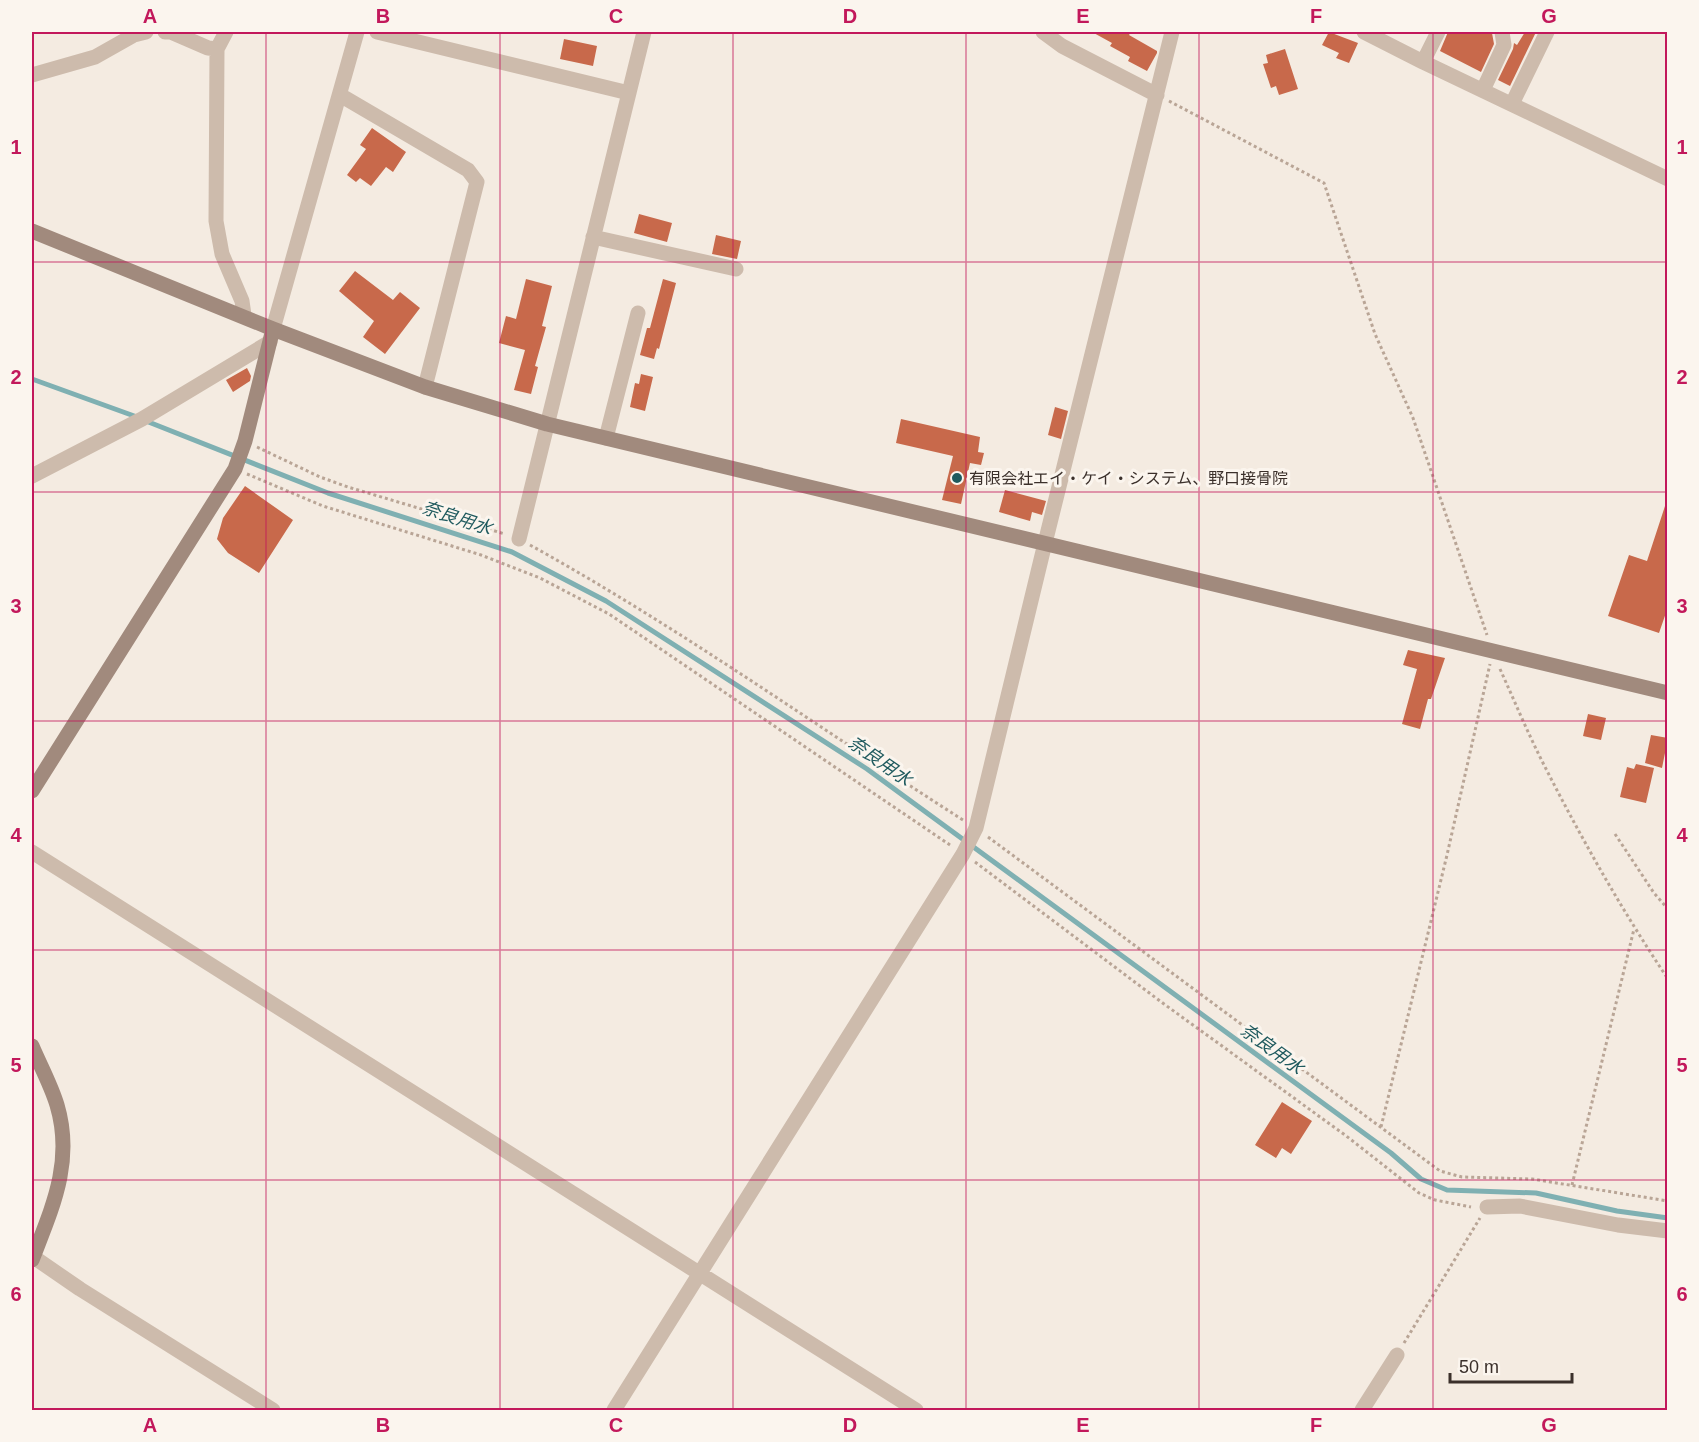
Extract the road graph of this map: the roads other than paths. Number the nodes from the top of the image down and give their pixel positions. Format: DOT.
graph roads {
  1 [pos="146,32"];
  2 [pos="165,32"];
  3 [pos="226,32"];
  4 [pos="357,32"];
  5 [pos="377,32"];
  6 [pos="644,32"];
  7 [pos="1043,32"];
  8 [pos="1172,32"];
  9 [pos="1364,32"];
  10 [pos="1438,32"];
  11 [pos="1502,32"];
  12 [pos="1547,32"];
  13 [pos="217,49"];
  14 [pos="1423,62"];
  15 [pos="32,75"];
  16 [pos="1483,90"];
  17 [pos="629,93"];
  18 [pos="340,95"];
  19 [pos="1157,95"];
  20 [pos="1512,104"];
  21 [pos="1668,179"];
  22 [pos="32,231"];
  23 [pos="593,237"];
  24 [pos="736,269"];
  25 [pos="638,313"];
  26 [pos="244,315"];
  27 [pos="271,335"];
  28 [pos="425,387"];
  29 [pos="547,424"];
  30 [pos="606,438"];
  31 [pos="32,476"];
  32 [pos="519,539"];
  33 [pos="1045,543"];
  34 [pos="1668,693"];
  35 [pos="32,791"];
  36 [pos="32,852"];
  37 [pos="32,1046"];
  38 [pos="1487,1207"];
  39 [pos="1668,1231"];
  40 [pos="32,1258"];
  41 [pos="699,1274"];
  42 [pos="1397,1355"];
  43 [pos="273,1410"];
  44 [pos="614,1410"];
  45 [pos="916,1410"];
  46 [pos="1362,1410"];
  1 -- 15 [label="street"];
  2 -- 13 [label="street"];
  3 -- 13 [label="street"];
  4 -- 18 [label="street"];
  5 -- 17 [label="street"];
  6 -- 17 [label="street"];
  7 -- 19 [label="street"];
  8 -- 19 [label="street"];
  9 -- 14 [label="street"];
  10 -- 14 [label="street"];
  11 -- 16 [label="street"];
  12 -- 20 [label="street"];
  13 -- 26 [label="street"];
  14 -- 16 [label="street"];
  16 -- 20 [label="street"];
  17 -- 23 [label="street"];
  18 -- 27 [label="street"];
  18 -- 28 [label="street"];
  19 -- 33 [label="street"];
  20 -- 21 [label="street"];
  22 -- 26 [label="street"];
  23 -- 24 [label="street"];
  23 -- 29 [label="street"];
  25 -- 30 [label="street"];
  26 -- 27 [label="street"];
  27 -- 28 [label="street"];
  27 -- 31 [label="street"];
  27 -- 35 [label="street"];
  28 -- 29 [label="street"];
  29 -- 30 [label="street"];
  29 -- 32 [label="street"];
  30 -- 33 [label="street"];
  33 -- 34 [label="street"];
  33 -- 41 [label="street"];
  36 -- 41 [label="street"];
  37 -- 40 [label="street"];
  38 -- 39 [label="street"];
  40 -- 43 [label="street"];
  41 -- 44 [label="street"];
  41 -- 45 [label="street"];
  42 -- 46 [label="street"];
}
